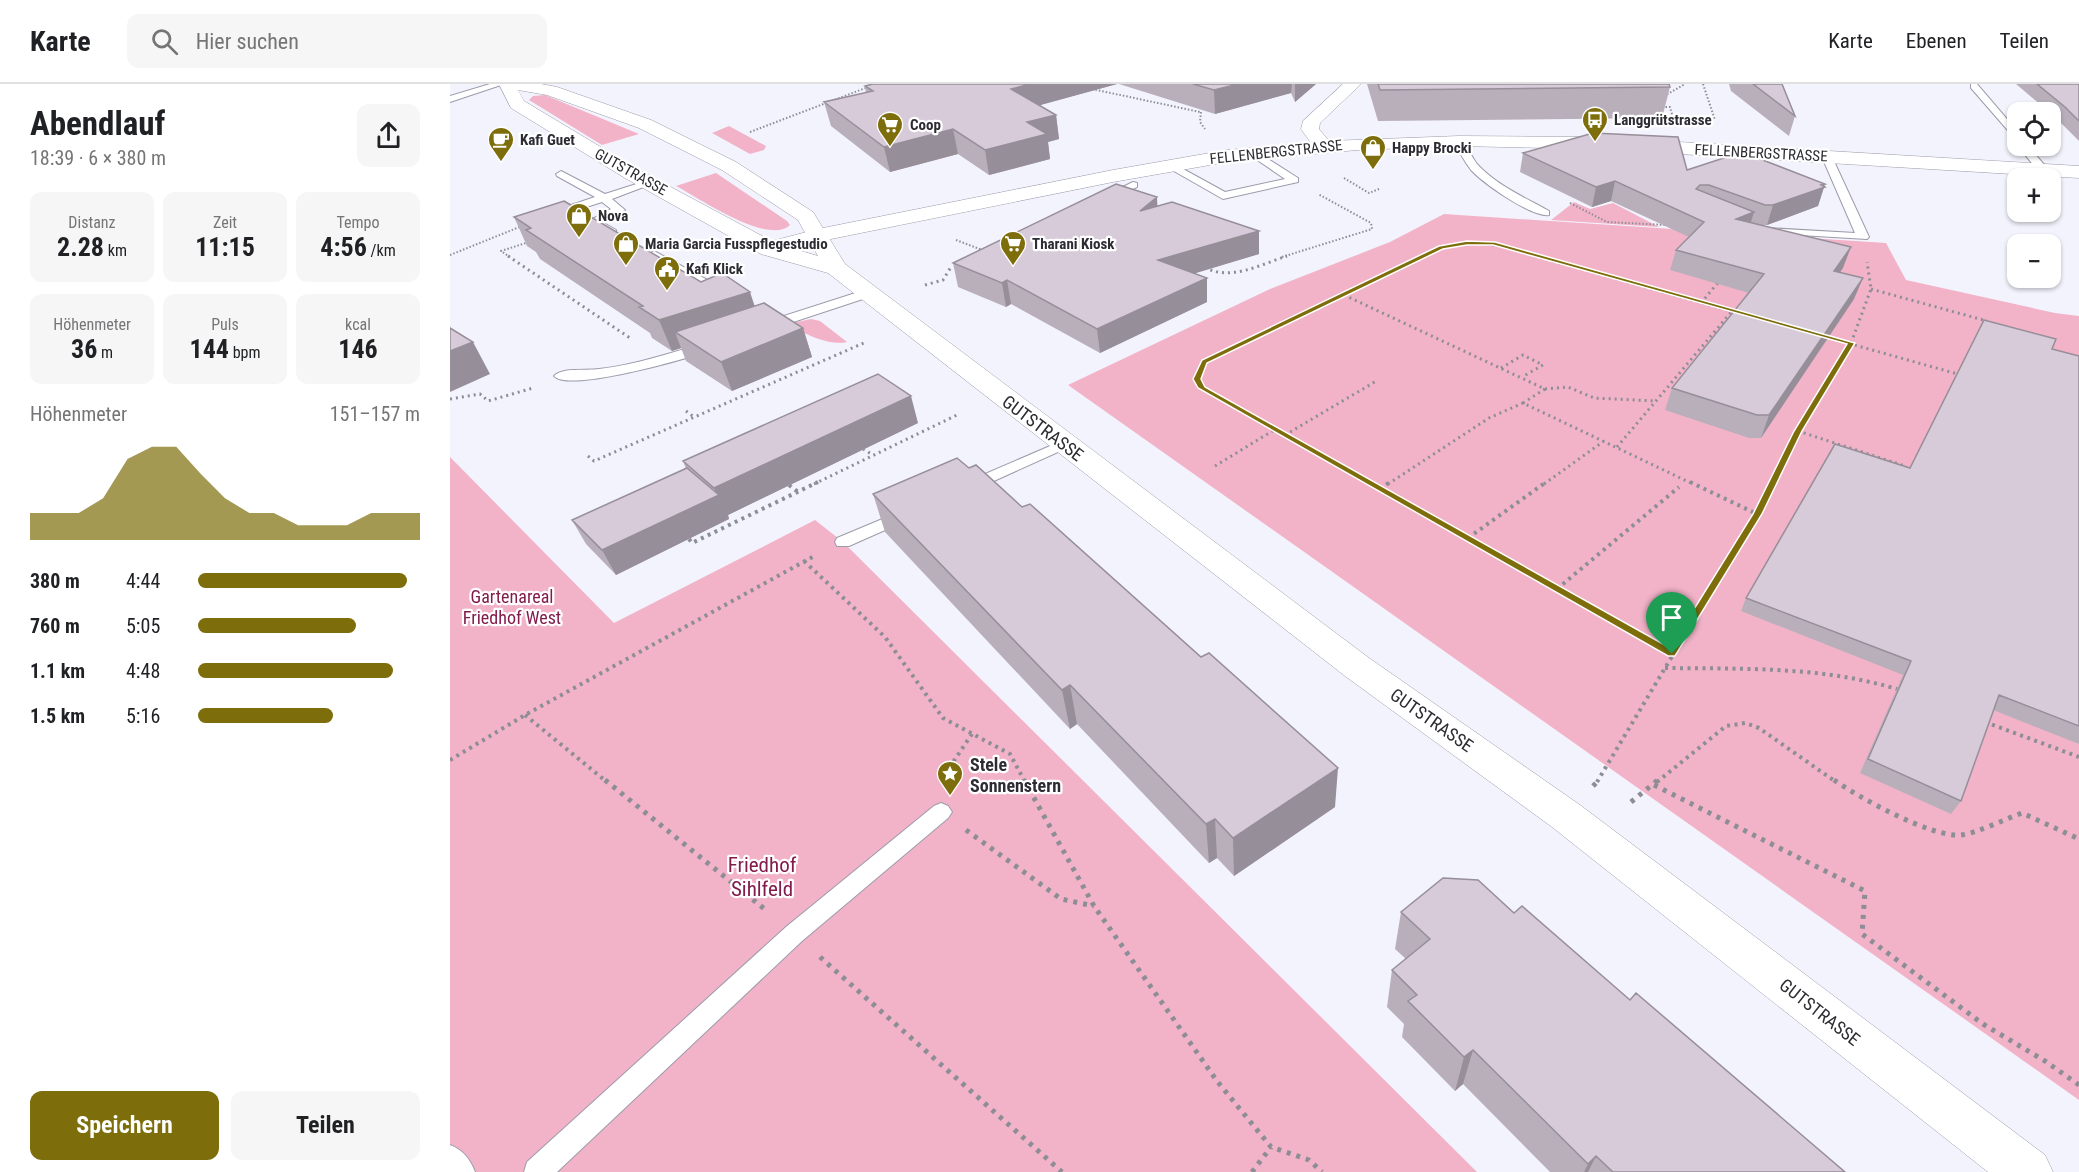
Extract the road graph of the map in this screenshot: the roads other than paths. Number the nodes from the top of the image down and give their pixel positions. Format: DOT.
graph roads {
  1 [pos="499,84"];
  2 [pos="507,84"];
  3 [pos="516,84"];
  4 [pos="1353,84"];
  5 [pos="1974,86"];
  6 [pos="450,99"];
  7 [pos="2007,126"];
  8 [pos="1459,141"];
  9 [pos="1323,146"];
  10 [pos="1254,153"];
  11 [pos="2031,156"];
  12 [pos="1827,157"];
  13 [pos="1170,166"];
  14 [pos="2010,168"];
  15 [pos="2041,168"];
  16 [pos="2061,171"];
  17 [pos="2079,172"];
  18 [pos="561,174"];
  19 [pos="649,183"];
  20 [pos="1133,185"];
  21 [pos="603,197"];
  22 [pos="1096,202"];
  23 [pos="1545,213"];
  24 [pos="550,215"];
  25 [pos="1756,230"];
  26 [pos="818,235"];
  27 [pos="621,237"];
  28 [pos="639,247"];
  29 [pos="769,249"];
  30 [pos="836,268"];
  31 [pos="868,293"];
  32 [pos="725,295"];
  33 [pos="753,330"];
  34 [pos="721,342"];
  35 [pos="561,376"];
  36 [pos="1064,444"];
  37 [pos="948,495"];
  38 [pos="916,509"];
  39 [pos="843,542"];
  40 [pos="941,812"];
  41 [pos="450,1158"];
  42 [pos="462,1172"];
  43 [pos="537,1172"];
  44 [pos="2028,1172"];
  1 -- 6 [label="lane"];
  2 -- 19 [label="main road, GUTSTRASSE"];
  3 -- 26 [label="main road, GUTSTRASSE"];
  4 -- 9 [label="main road"];
  5 -- 7 [label="lane"];
  8 -- 9 [label="main road, FELLENBERGSTRASSE"];
  8 -- 12 [label="main road, FELLENBERGSTRASSE"];
  8 -- 23 [label="lane"];
  9 -- 10 [label="main road, FELLENBERGSTRASSE"];
  10 -- 13 [label="main road, FELLENBERGSTRASSE"];
  10 -- 13 [label="lane"];
  11 -- 15 [label="lane"];
  12 -- 14 [label="main road, FELLENBERGSTRASSE"];
  12 -- 25 [label="lane"];
  13 -- 26 [label="main road, FELLENBERGSTRASSE"];
  16 -- 17 [label="main road, FELLENBERGSTRASSE"];
  18 -- 21 [label="lane"];
  19 -- 21 [label="lane"];
  19 -- 29 [label="main road, GUTSTRASSE"];
  20 -- 22 [label="lane"];
  21 -- 24 [label="lane"];
  21 -- 27 [label="lane"];
  26 -- 29 [label="main road, FELLENBERGSTRASSE"];
  26 -- 30 [label="main road, GUTSTRASSE"];
  28 -- 32 [label="lane"];
  29 -- 30 [label="main road, GUTSTRASSE"];
  30 -- 31 [label="main road, GUTSTRASSE"];
  31 -- 33 [label="lane"];
  31 -- 36 [label="main road, GUTSTRASSE"];
  34 -- 35 [label="lane"];
  36 -- 37 [label="lane"];
  36 -- 44 [label="main road, GUTSTRASSE"];
  38 -- 39 [label="lane"];
  40 -- 43 [label="lane"];
  41 -- 42 [label="lane"];
}
